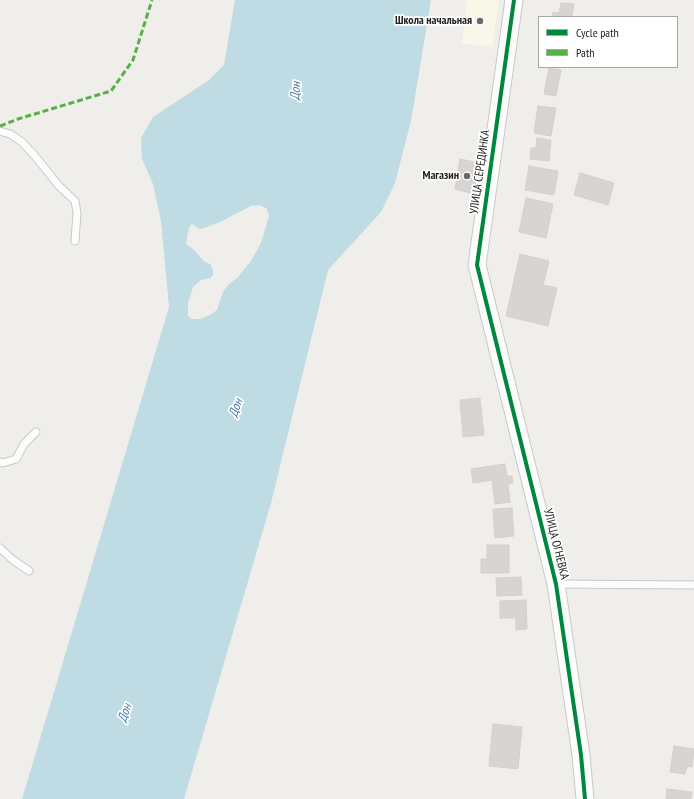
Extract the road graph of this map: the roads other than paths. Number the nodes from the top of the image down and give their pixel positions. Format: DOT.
graph roads {
  1 [pos="514,0"];
  2 [pos="0,131"];
  3 [pos="75,241"];
  4 [pos="497,345"];
  5 [pos="36,432"];
  6 [pos="0,462"];
  7 [pos="0,548"];
  8 [pos="29,571"];
  9 [pos="556,584"];
  10 [pos="694,585"];
  11 [pos="585,799"];
  1 -- 4 [label="street, УЛИЦА СЕРЕДИНКА"];
  2 -- 3 [label="lane"];
  4 -- 9 [label="street, УЛИЦА ОГНЕВКА"];
  5 -- 6 [label="lane"];
  7 -- 8 [label="lane"];
  9 -- 10 [label="lane"];
  9 -- 11 [label="street, УЛИЦА ОГНЕВКА"];
}
